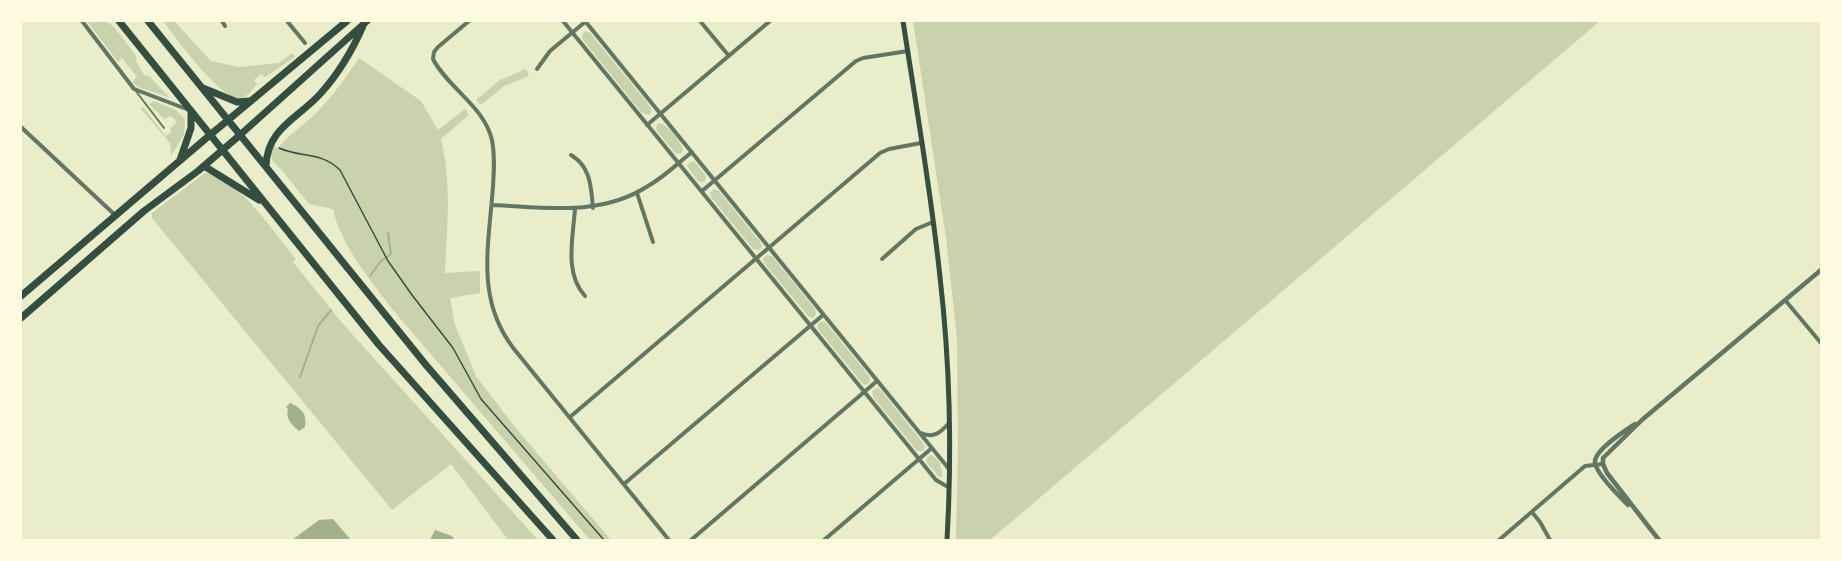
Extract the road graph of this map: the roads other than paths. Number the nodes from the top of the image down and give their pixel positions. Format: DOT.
graph roads {
  1 [pos="82,21"];
  2 [pos="119,21"];
  3 [pos="148,21"];
  4 [pos="222,21"];
  5 [pos="287,21"];
  6 [pos="347,21"];
  7 [pos="469,21"];
  8 [pos="563,21"];
  9 [pos="585,21"];
  10 [pos="700,21"];
  11 [pos="770,21"];
  12 [pos="903,21"];
  13 [pos="365,22"];
  14 [pos="225,26"];
  15 [pos="573,33"];
  16 [pos="305,43"];
  17 [pos="908,51"];
  18 [pos="729,56"];
  19 [pos="537,69"];
  20 [pos="201,87"];
  21 [pos="134,89"];
  22 [pos="250,101"];
  23 [pos="190,111"];
  24 [pos="660,114"];
  25 [pos="228,120"];
  26 [pos="647,125"];
  27 [pos="21,127"];
  28 [pos="164,128"];
  29 [pos="210,135"];
  30 [pos="240,135"];
  31 [pos="921,143"];
  32 [pos="222,150"];
  33 [pos="692,152"];
  34 [pos="571,155"];
  35 [pos="180,160"];
  36 [pos="679,163"];
  37 [pos="204,166"];
  38 [pos="266,166"];
  39 [pos="715,181"];
  40 [pos="702,191"];
  41 [pos="638,193"];
  42 [pos="264,202"];
  43 [pos="492,205"];
  44 [pos="593,208"];
  45 [pos="575,209"];
  46 [pos="116,216"];
  47 [pos="933,222"];
  48 [pos="653,242"];
  49 [pos="769,248"];
  50 [pos="756,258"];
  51 [pos="882,259"];
  52 [pos="1821,270"];
  53 [pos="21,296"];
  54 [pos="585,296"];
  55 [pos="1785,300"];
  56 [pos="823,315"];
  57 [pos="21,318"];
  58 [pos="810,325"];
  59 [pos="1821,343"];
  60 [pos="878,381"];
  61 [pos="865,392"];
  62 [pos="570,417"];
  63 [pos="1643,419"];
  64 [pos="949,423"];
  65 [pos="918,431"];
  66 [pos="932,448"];
  67 [pos="919,459"];
  68 [pos="1595,464"];
  69 [pos="1602,464"];
  70 [pos="949,469"];
  71 [pos="624,484"];
  72 [pos="948,487"];
  73 [pos="1532,512"];
  74 [pos="1636,513"];
  75 [pos="553,540"];
  76 [pos="577,540"];
  77 [pos="669,540"];
  78 [pos="691,540"];
  79 [pos="824,540"];
  80 [pos="947,540"];
  81 [pos="1499,540"];
  82 [pos="1550,540"];
  83 [pos="1659,540"];
  1 -- 21 [label="street"];
  2 -- 23 [label="highway"];
  3 -- 20 [label="highway"];
  4 -- 14 [label="street"];
  5 -- 16 [label="street"];
  6 -- 22 [label="highway"];
  7 -- 43 [label="street"];
  8 -- 15 [label="street"];
  9 -- 15 [label="street"];
  9 -- 24 [label="street"];
  10 -- 18 [label="street"];
  11 -- 18 [label="street"];
  12 -- 17 [label="main road"];
  13 -- 30 [label="highway"];
  13 -- 38 [label="highway"];
  15 -- 19 [label="street"];
  15 -- 26 [label="street"];
  17 -- 31 [label="main road"];
  17 -- 39 [label="street"];
  18 -- 24 [label="street"];
  20 -- 22 [label="highway"];
  20 -- 25 [label="highway"];
  21 -- 23 [label="street"];
  21 -- 28 [label="lane"];
  22 -- 25 [label="highway"];
  23 -- 29 [label="highway"];
  23 -- 35 [label="highway"];
  24 -- 26 [label="street"];
  24 -- 33 [label="street"];
  25 -- 29 [label="highway"];
  25 -- 30 [label="highway"];
  26 -- 36 [label="street"];
  27 -- 46 [label="street"];
  29 -- 32 [label="highway"];
  29 -- 35 [label="highway"];
  30 -- 32 [label="highway"];
  30 -- 38 [label="highway"];
  31 -- 47 [label="main road"];
  31 -- 49 [label="street"];
  32 -- 37 [label="highway"];
  32 -- 42 [label="highway"];
  33 -- 36 [label="street"];
  33 -- 39 [label="street"];
  34 -- 44 [label="street"];
  35 -- 46 [label="highway"];
  36 -- 40 [label="street"];
  36 -- 41 [label="street"];
  37 -- 42 [label="highway"];
  37 -- 57 [label="highway"];
  38 -- 76 [label="highway"];
  39 -- 40 [label="street"];
  39 -- 49 [label="street"];
  40 -- 50 [label="street"];
  41 -- 44 [label="street"];
  41 -- 48 [label="street"];
  42 -- 75 [label="highway"];
  43 -- 45 [label="street"];
  43 -- 62 [label="street"];
  44 -- 45 [label="street"];
  45 -- 54 [label="street"];
  46 -- 53 [label="highway"];
  47 -- 51 [label="street"];
  47 -- 64 [label="main road"];
  49 -- 50 [label="street"];
  49 -- 56 [label="street"];
  50 -- 58 [label="street"];
  50 -- 62 [label="street"];
  52 -- 55 [label="street"];
  55 -- 59 [label="street"];
  55 -- 63 [label="street"];
  56 -- 58 [label="street"];
  56 -- 60 [label="street"];
  58 -- 61 [label="street"];
  58 -- 71 [label="street"];
  60 -- 61 [label="street"];
  60 -- 65 [label="street"];
  61 -- 67 [label="street"];
  61 -- 78 [label="street"];
  62 -- 71 [label="street"];
  63 -- 68 [label="street"];
  63 -- 69 [label="street"];
  64 -- 65 [label="street"];
  64 -- 70 [label="main road"];
  65 -- 66 [label="street"];
  66 -- 67 [label="street"];
  66 -- 70 [label="street"];
  67 -- 72 [label="street"];
  67 -- 79 [label="street"];
  68 -- 69 [label="street"];
  68 -- 73 [label="street"];
  68 -- 74 [label="street"];
  69 -- 74 [label="street"];
  70 -- 72 [label="main road"];
  71 -- 77 [label="street"];
  72 -- 80 [label="main road"];
  73 -- 81 [label="street"];
  73 -- 82 [label="street"];
  74 -- 83 [label="street"];
}
